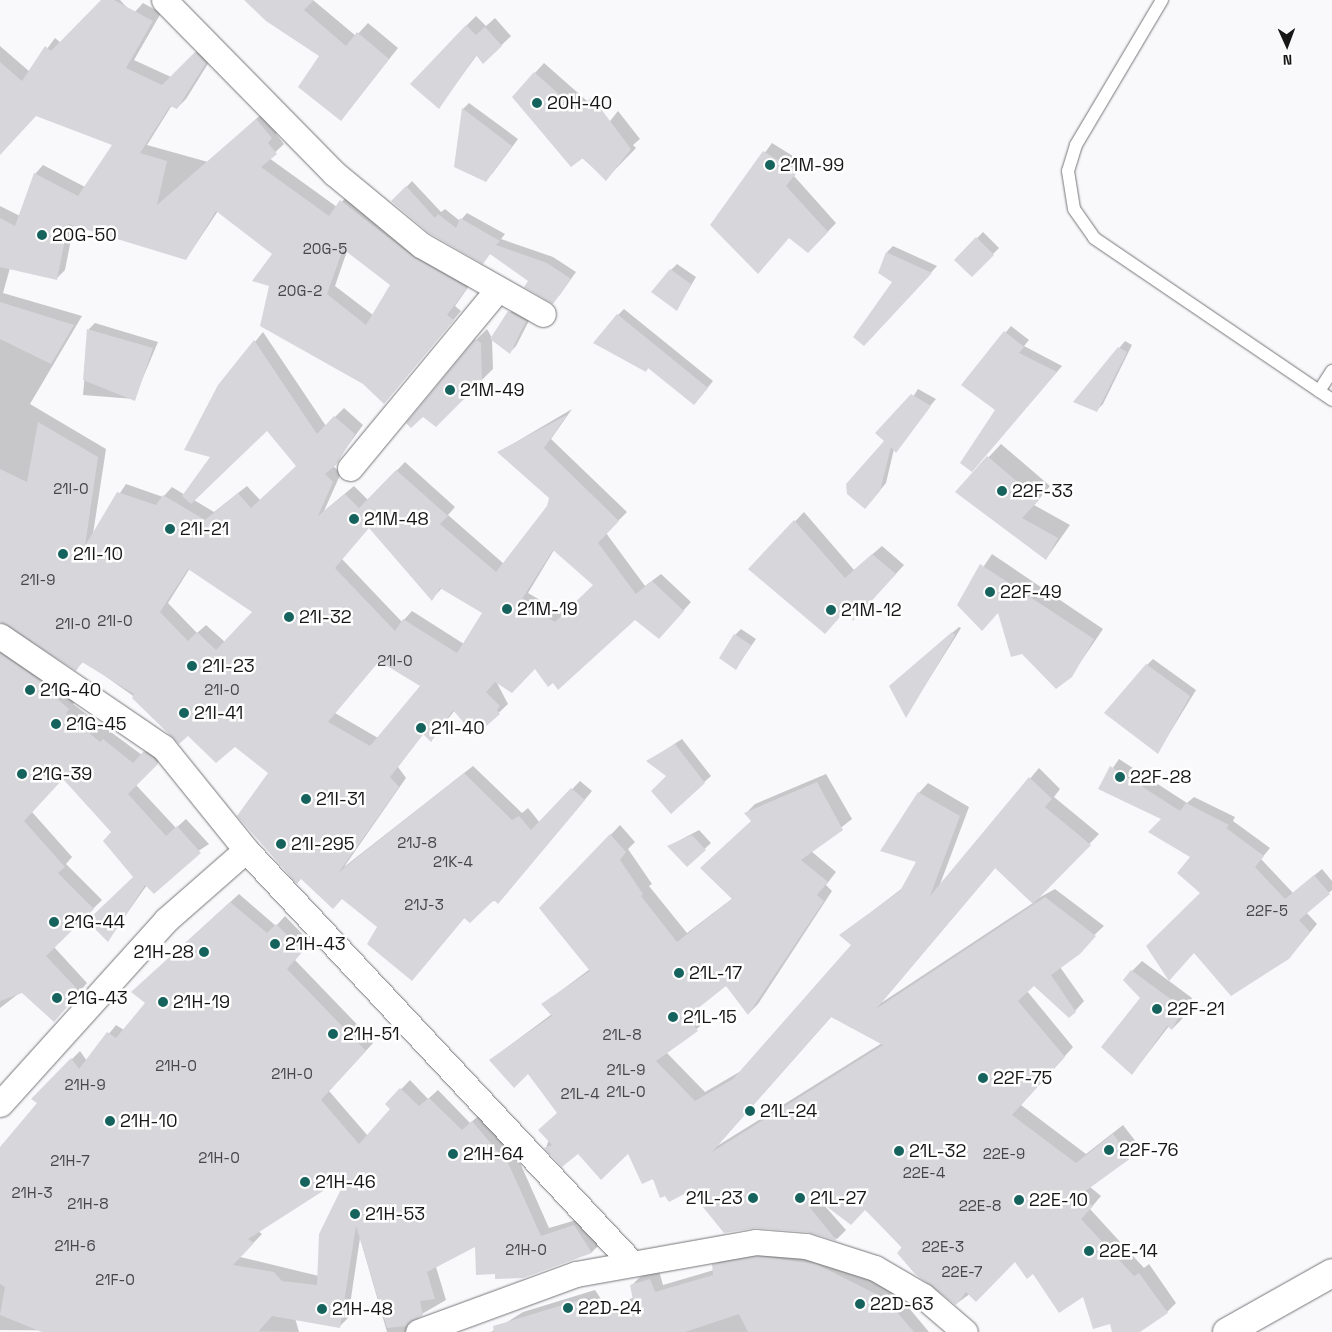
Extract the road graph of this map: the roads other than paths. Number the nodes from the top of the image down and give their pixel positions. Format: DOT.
graph roads {
  1 [pos="164,0"];
  2 [pos="1162,0"];
  3 [pos="497,290"];
  4 [pos="543,314"];
  5 [pos="1332,370"];
  6 [pos="1319,391"];
  7 [pos="1332,400"];
  8 [pos="350,468"];
  9 [pos="0,636"];
  10 [pos="246,850"];
  11 [pos="0,1104"];
  12 [pos="630,1261"];
  13 [pos="1332,1273"];
  14 [pos="418,1332"];
  15 [pos="965,1332"];
  16 [pos="1227,1332"];
  1 -- 3 [label="street"];
  2 -- 6 [label="lane"];
  3 -- 4 [label="street"];
  3 -- 8 [label="street"];
  5 -- 6 [label="lane"];
  6 -- 7 [label="lane"];
  9 -- 10 [label="street"];
  10 -- 11 [label="street"];
  10 -- 12 [label="street"];
  12 -- 14 [label="street"];
  12 -- 15 [label="street"];
  13 -- 16 [label="street"];
}
